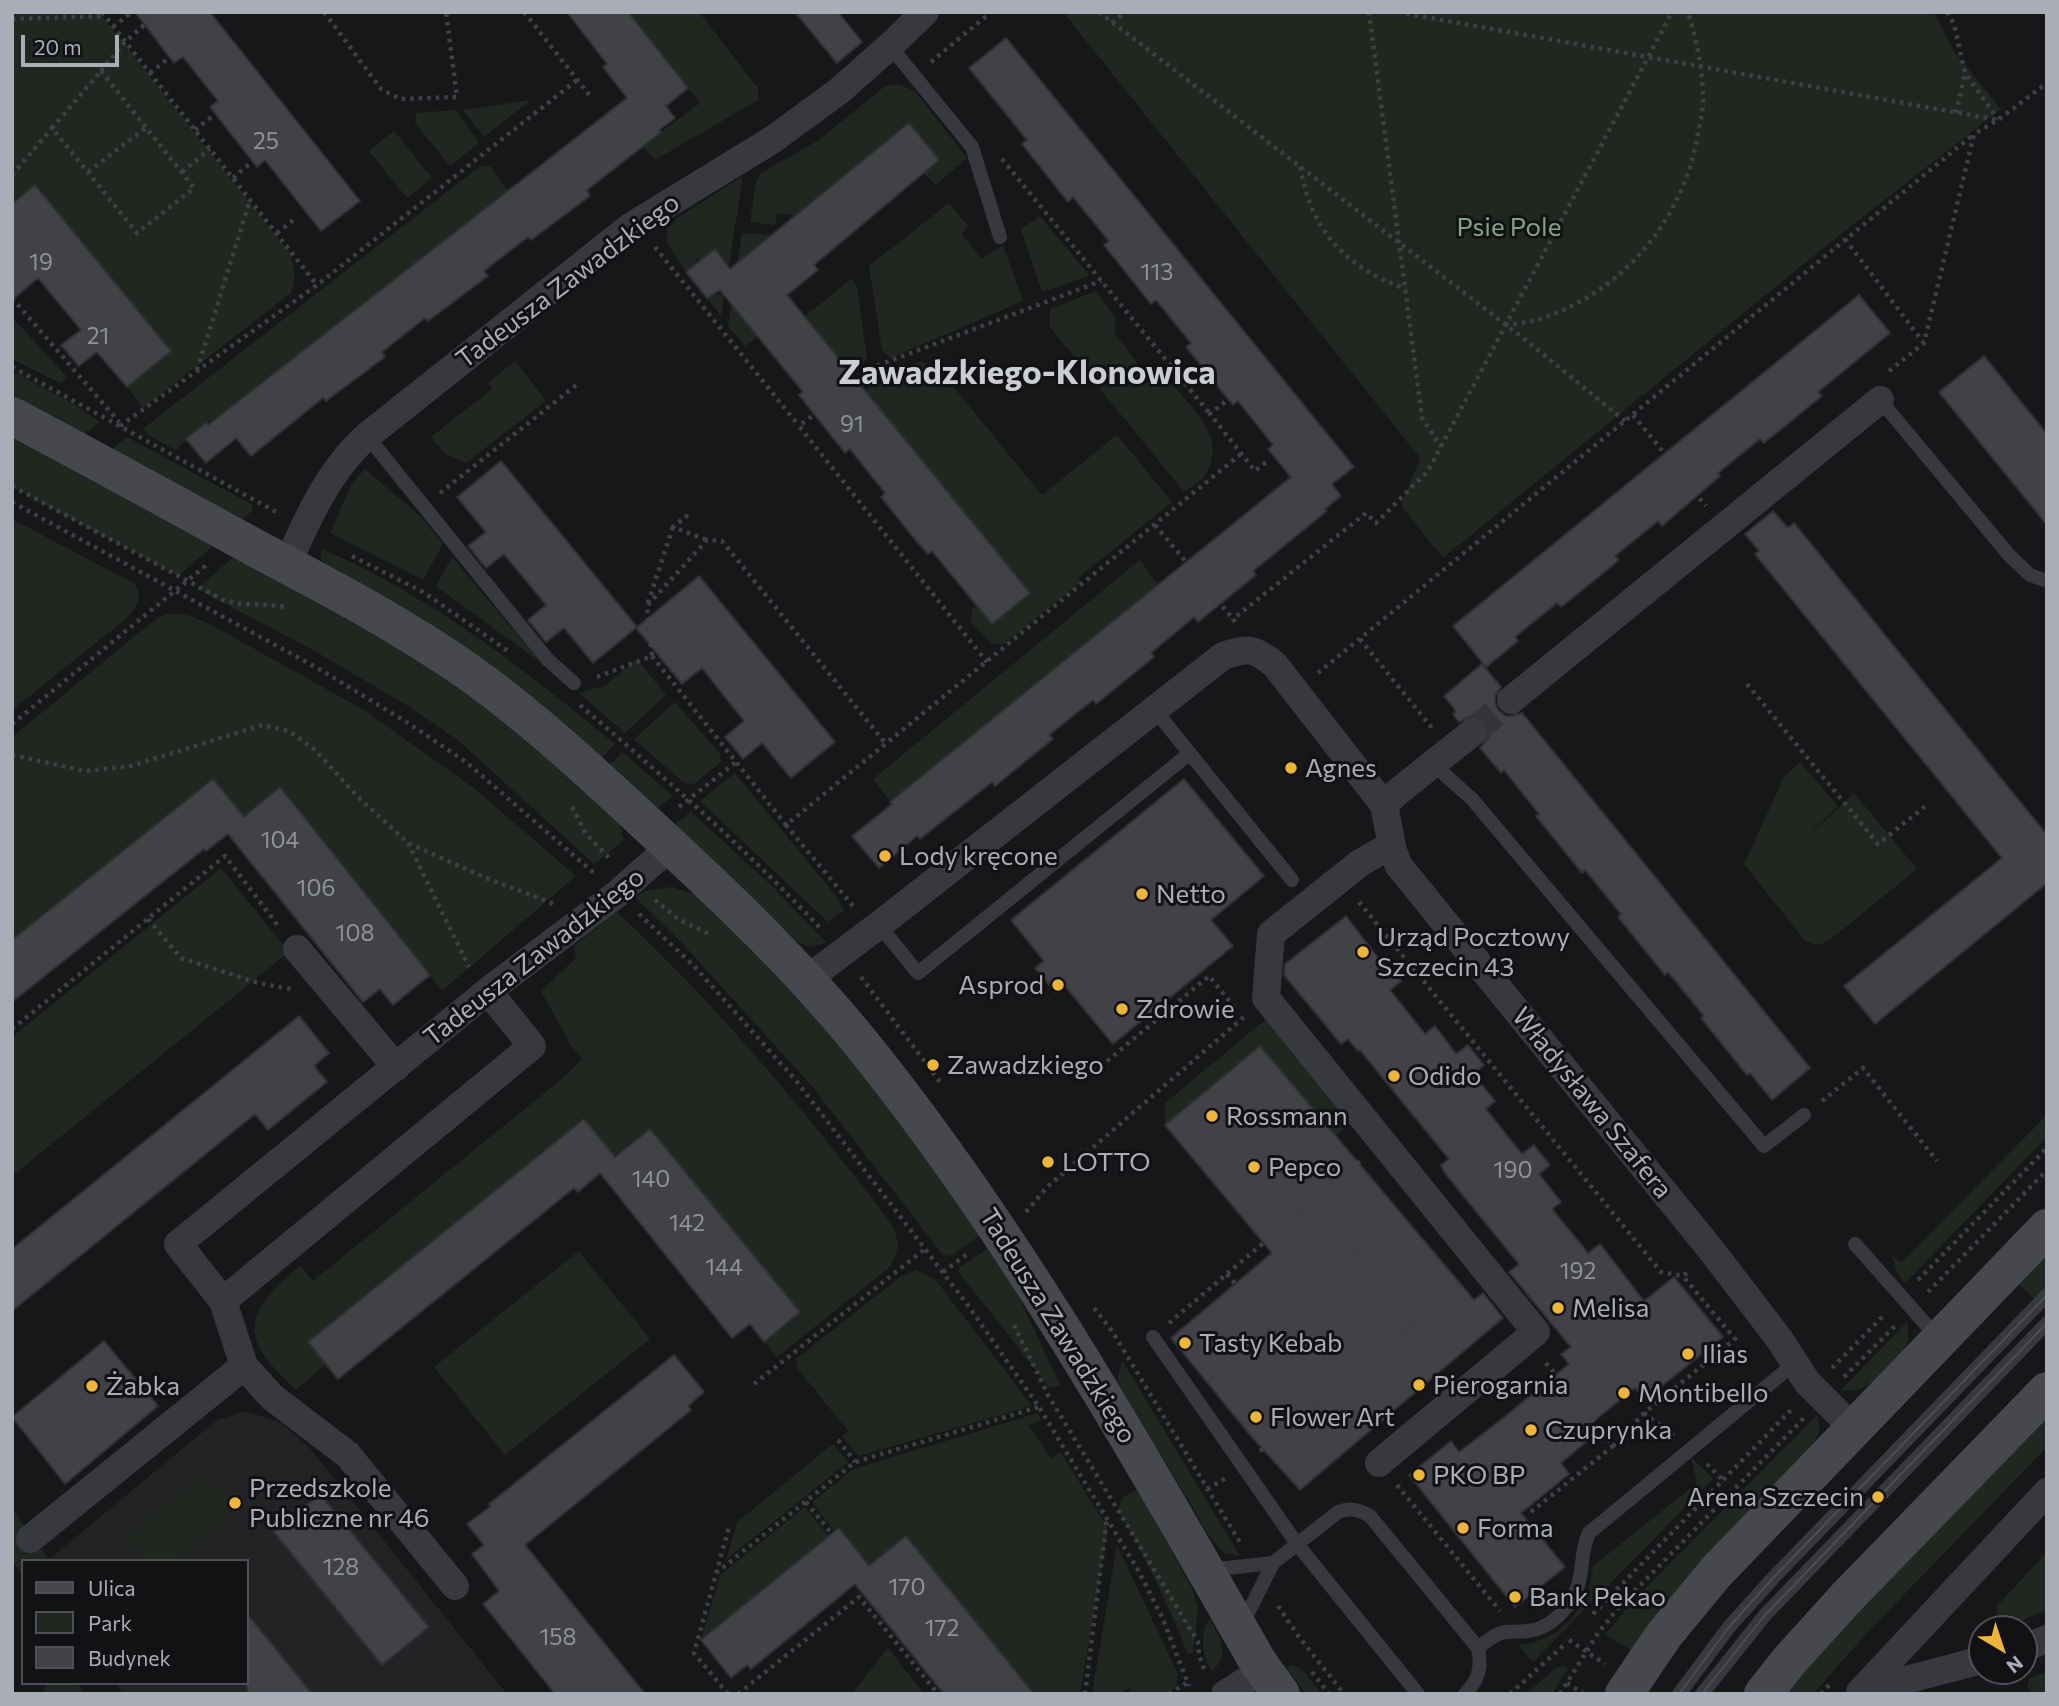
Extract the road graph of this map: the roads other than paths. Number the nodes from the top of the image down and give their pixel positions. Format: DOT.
graph roads {
  1 [pos="925,12"];
  2 [pos="890,46"];
  3 [pos="1000,237"];
  4 [pos="1880,400"];
  5 [pos="12,416"];
  6 [pos="367,436"];
  7 [pos="295,548"];
  8 [pos="2047,581"];
  9 [pos="574,683"];
  10 [pos="1511,700"];
  11 [pos="1154,709"];
  12 [pos="1473,732"];
  13 [pos="1190,753"];
  14 [pos="1442,757"];
  15 [pos="1384,805"];
  16 [pos="671,846"];
  17 [pos="1393,851"];
  18 [pos="1292,880"];
  19 [pos="869,919"];
  20 [pos="297,949"];
  21 [pos="806,980"];
  22 [pos="480,983"];
  23 [pos="396,1067"];
  24 [pos="1804,1115"];
  25 [pos="2047,1228"];
  26 [pos="1854,1244"];
  27 [pos="2047,1295"];
  28 [pos="223,1301"];
  29 [pos="2047,1323"];
  30 [pos="1153,1337"];
  31 [pos="1939,1339"];
  32 [pos="1795,1363"];
  33 [pos="244,1366"];
  34 [pos="2047,1391"];
  35 [pos="1853,1428"];
  36 [pos="1381,1461"];
  37 [pos="2047,1492"];
  38 [pos="30,1539"];
  39 [pos="1297,1544"];
  40 [pos="1273,1563"];
  41 [pos="1206,1570"];
  42 [pos="455,1586"];
  43 [pos="1240,1630"];
  44 [pos="1478,1648"];
  45 [pos="1968,1664"];
  46 [pos="1615,1680"];
  47 [pos="1272,1682"];
  48 [pos="1216,1684"];
  49 [pos="1864,1693"];
  50 [pos="1418,1694"];
  51 [pos="1465,1694"];
  52 [pos="1679,1694"];
  53 [pos="1702,1694"];
  54 [pos="1763,1694"];
  1 -- 2 [label="street, Tadeusza Zawadzkiego"];
  2 -- 3 [label="lane"];
  2 -- 6 [label="street, Tadeusza Zawadzkiego"];
  4 -- 8 [label="lane"];
  4 -- 10 [label="street"];
  5 -- 7 [label="street, Tadeusza Zawadzkiego"];
  6 -- 7 [label="street, Tadeusza Zawadzkiego"];
  6 -- 9 [label="lane"];
  7 -- 16 [label="street, Tadeusza Zawadzkiego"];
  11 -- 13 [label="lane"];
  11 -- 15 [label="street, Władysława Szafera"];
  11 -- 19 [label="street"];
  12 -- 14 [label="street"];
  13 -- 18 [label="lane"];
  13 -- 19 [label="lane"];
  14 -- 15 [label="street"];
  14 -- 24 [label="lane"];
  15 -- 17 [label="street, Władysława Szafera"];
  16 -- 21 [label="street, Tadeusza Zawadzkiego"];
  16 -- 22 [label="street, Tadeusza Zawadzkiego"];
  17 -- 32 [label="street, Władysława Szafera"];
  17 -- 36 [label="street"];
  19 -- 21 [label="street"];
  20 -- 23 [label="street"];
  21 -- 41 [label="street, Tadeusza Zawadzkiego"];
  22 -- 23 [label="street, Tadeusza Zawadzkiego"];
  22 -- 28 [label="street"];
  23 -- 28 [label="street, Tadeusza Zawadzkiego"];
  25 -- 31 [label="street"];
  26 -- 31 [label="lane"];
  27 -- 52 [label="lane"];
  28 -- 33 [label="street"];
  29 -- 53 [label="lane"];
  30 -- 39 [label="lane"];
  31 -- 35 [label="street"];
  32 -- 35 [label="street, Władysława Szafera"];
  32 -- 44 [label="lane"];
  33 -- 38 [label="street"];
  33 -- 42 [label="street"];
  34 -- 54 [label="street"];
  35 -- 46 [label="street"];
  37 -- 49 [label="street"];
  39 -- 40 [label="lane"];
  39 -- 44 [label="lane"];
  39 -- 50 [label="lane"];
  40 -- 41 [label="lane"];
  40 -- 43 [label="lane"];
  41 -- 43 [label="street, Tadeusza Zawadzkiego"];
  43 -- 47 [label="street, Tadeusza Zawadzkiego"];
  44 -- 51 [label="lane"];
  45 -- 49 [label="street"];
  47 -- 48 [label="street"];
}
